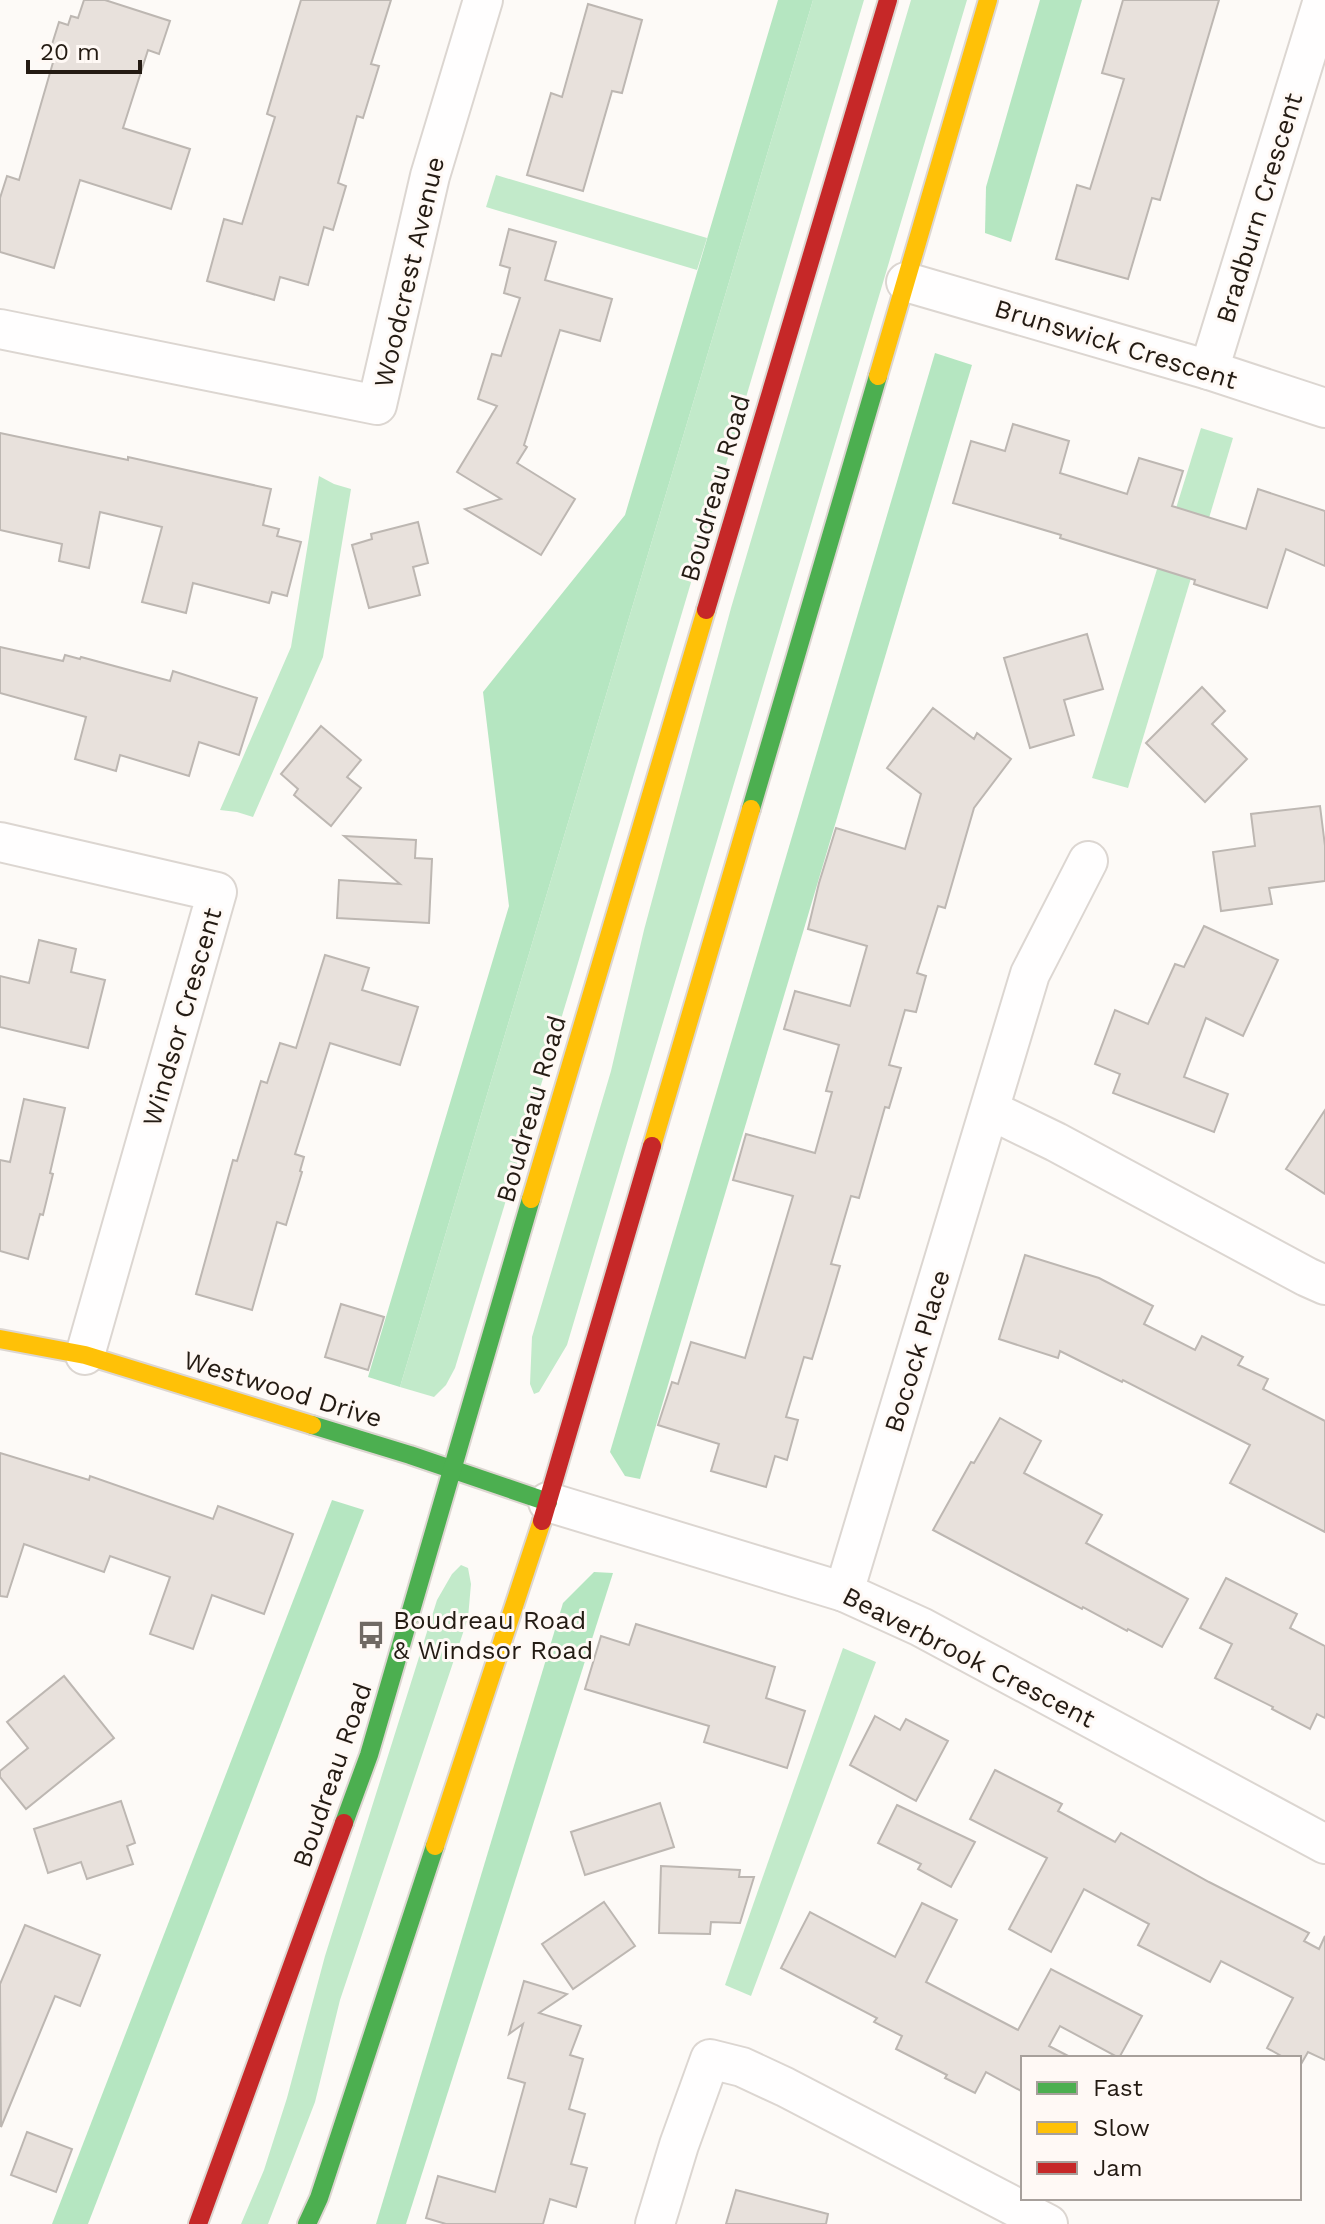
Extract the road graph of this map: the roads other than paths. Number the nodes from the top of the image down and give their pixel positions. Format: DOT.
graph roads {
  1 [pos="483,0"];
  2 [pos="888,0"];
  3 [pos="988,0"];
  4 [pos="1323,0"];
  5 [pos="906,282"];
  6 [pos="0,329"];
  7 [pos="1209,370"];
  8 [pos="1325,408"];
  9 [pos="0,842"];
  10 [pos="1088,861"];
  11 [pos="990,1110"];
  12 [pos="1325,1285"];
  13 [pos="0,1339"];
  14 [pos="85,1355"];
  15 [pos="451,1469"];
  16 [pos="548,1502"];
  17 [pos="844,1592"];
  18 [pos="1325,1844"];
  19 [pos="198,2224"];
  20 [pos="307,2224"];
  21 [pos="655,2224"];
  22 [pos="1048,2224"];
  1 -- 6 [label="street, Woodcrest Avenue"];
  2 -- 15 [label="main road, Boudreau Road"];
  3 -- 5 [label="main road"];
  4 -- 7 [label="street, Bradburn Crescent"];
  5 -- 7 [label="street, Brunswick Crescent"];
  5 -- 16 [label="main road"];
  7 -- 8 [label="street, Brunswick Crescent"];
  9 -- 14 [label="street, Windsor Crescent"];
  10 -- 11 [label="street, Bocock Place"];
  11 -- 12 [label="street"];
  11 -- 17 [label="street, Bocock Place"];
  13 -- 14 [label="main road, Westwood Drive"];
  14 -- 15 [label="main road, Westwood Drive"];
  15 -- 16 [label="main road, Westwood Drive"];
  15 -- 19 [label="main road, Boudreau Road"];
  16 -- 17 [label="street, Beaverbrook Crescent"];
  16 -- 20 [label="main road"];
  17 -- 18 [label="street, Beaverbrook Crescent"];
  21 -- 22 [label="street"];
}
